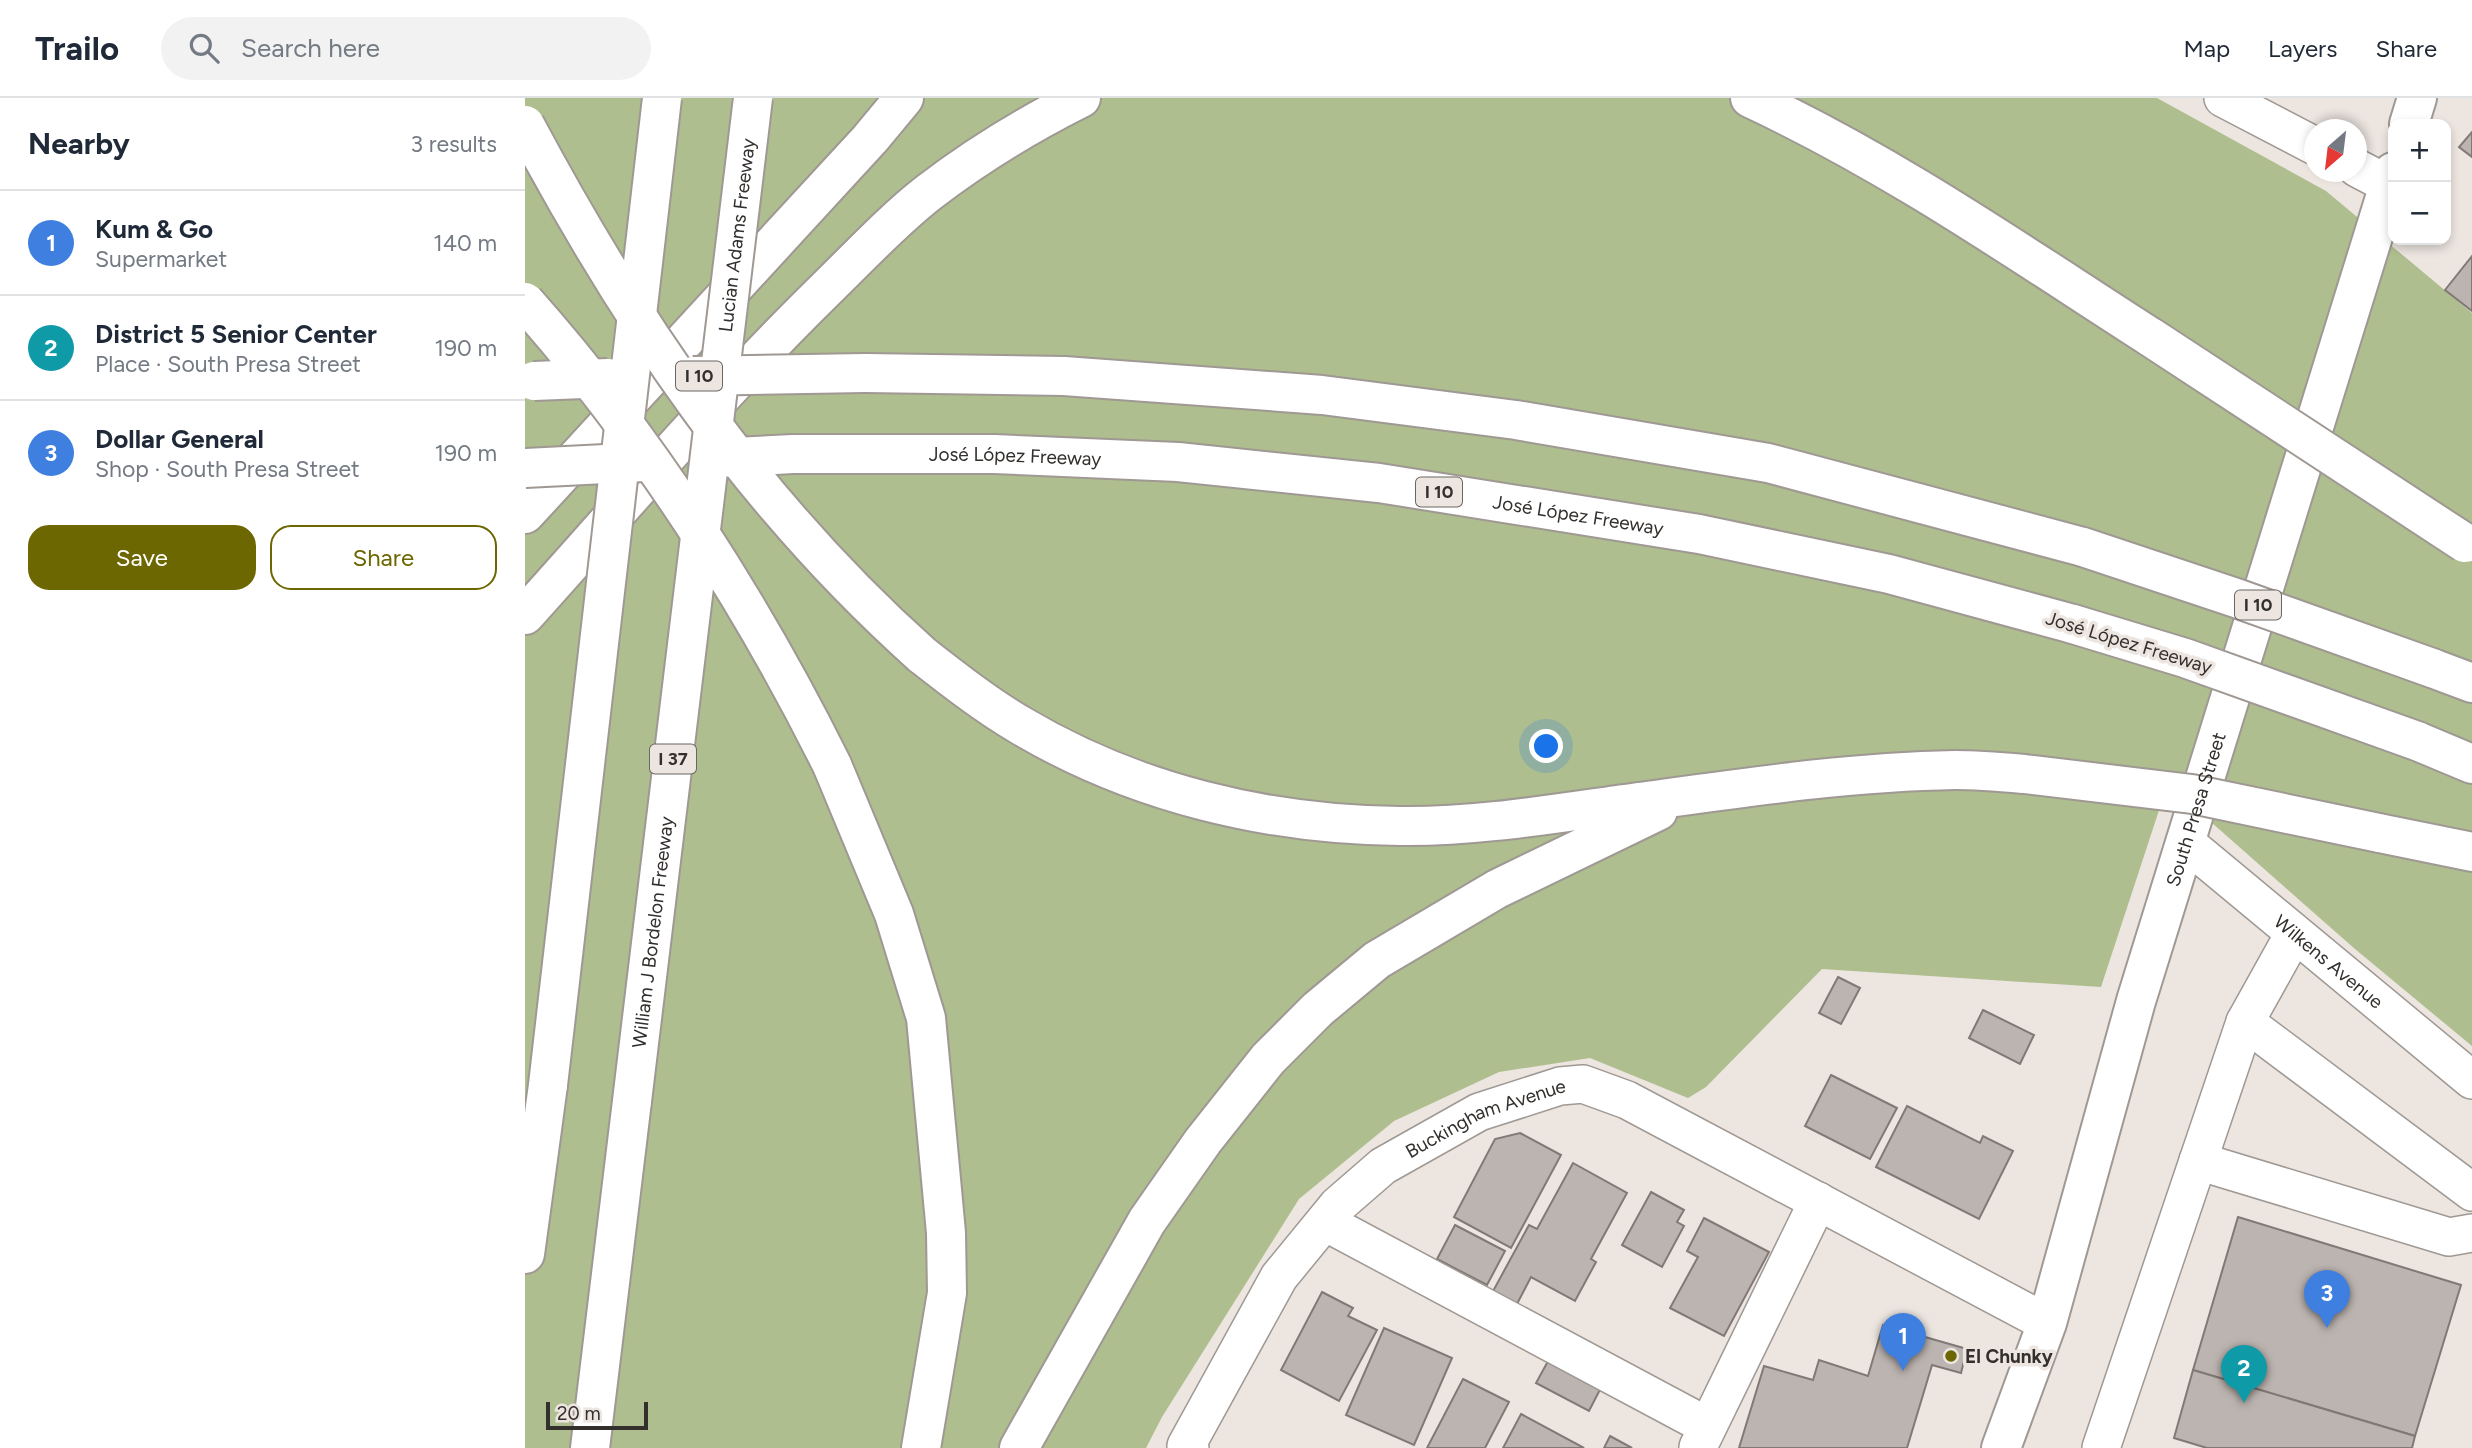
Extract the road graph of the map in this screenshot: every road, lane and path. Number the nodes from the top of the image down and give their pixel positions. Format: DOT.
graph roads {
  1 [pos="662,98"];
  2 [pos="753,98"];
  3 [pos="904,98"];
  4 [pos="1081,98"];
  5 [pos="1749,98"];
  6 [pos="1812,98"];
  7 [pos="2223,98"];
  8 [pos="2417,98"];
  9 [pos="2411,119"];
  10 [pos="525,125"];
  11 [pos="2304,140"];
  12 [pos="2380,175"];
  13 [pos="2003,242"];
  14 [pos="525,302"];
  15 [pos="529,381"];
  16 [pos="713,417"];
  17 [pos="525,468"];
  18 [pos="525,514"];
  19 [pos="2468,545"];
  20 [pos="525,615"];
  21 [pos="2472,683"];
  22 [pos="2472,764"];
  23 [pos="1689,795"];
  24 [pos="2185,842"];
  25 [pos="2472,852"];
  26 [pos="2294,934"];
  27 [pos="2245,1022"];
  28 [pos="2472,1080"];
  29 [pos="2198,1161"];
  30 [pos="2472,1192"];
  31 [pos="1818,1200"];
  32 [pos="1325,1222"];
  33 [pos="2472,1233"];
  34 [pos="525,1254"];
  35 [pos="2047,1322"];
  36 [pos="1702,1437"];
  37 [pos="1188,1447"];
  38 [pos="590,1448"];
  39 [pos="921,1448"];
  40 [pos="1019,1448"];
  41 [pos="2001,1448"];
  42 [pos="2101,1448"];
  1 -- 34 [label="main road, bridge"];
  2 -- 16 [label="main road, Lucian Adams Freeway / I 37, bridge"];
  3 -- 18 [label="main road"];
  4 -- 20 [label="main road"];
  5 -- 13 [label="main road"];
  6 -- 13 [label="main road"];
  7 -- 11 [label="street"];
  8 -- 9 [label="main road"];
  10 -- 23 [label="main road, bridge"];
  12 -- 24 [label="main road, South Presa Street"];
  13 -- 19 [label="main road, bridge"];
  14 -- 39 [label="main road, bridge"];
  15 -- 21 [label="main road, I 10, bridge"];
  16 -- 38 [label="main road, William J Bordelon Freeway / I 37, bridge"];
  17 -- 22 [label="main road, José López Freeway / I 10, bridge"];
  23 -- 25 [label="main road, bridge"];
  23 -- 40 [label="main road"];
  24 -- 26 [label="street, Wilkens Avenue"];
  24 -- 35 [label="main road, South Presa Street"];
  26 -- 27 [label="street"];
  26 -- 28 [label="street, Wilkens Avenue"];
  27 -- 29 [label="street"];
  27 -- 30 [label="street"];
  29 -- 33 [label="street"];
  29 -- 42 [label="street"];
  31 -- 32 [label="street, Buckingham Avenue"];
  31 -- 35 [label="street, Buckingham Avenue"];
  31 -- 36 [label="street"];
  32 -- 36 [label="street"];
  32 -- 37 [label="street, Buckingham Avenue"];
  35 -- 41 [label="main road, South Presa Street"];
}
